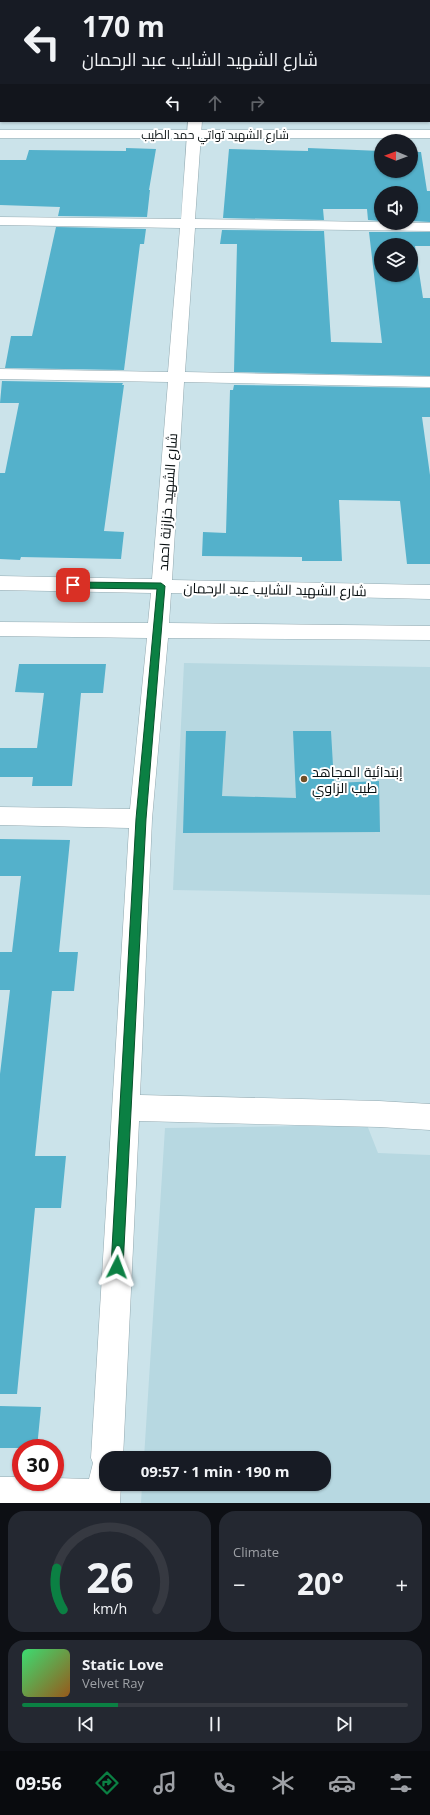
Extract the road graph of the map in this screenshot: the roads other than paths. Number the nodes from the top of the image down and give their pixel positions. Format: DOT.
graph roads {
  1 [pos="0,134"];
  2 [pos="194,134"];
  3 [pos="430,134"];
  4 [pos="0,146"];
  5 [pos="374,146"];
  6 [pos="418,146"];
  7 [pos="430,146"];
  8 [pos="0,221"];
  9 [pos="187,223"];
  10 [pos="430,227"];
  11 [pos="0,374"];
  12 [pos="175,378"];
  13 [pos="430,382"];
  14 [pos="0,583"];
  15 [pos="161,586"];
  16 [pos="430,592"];
  17 [pos="0,629"];
  18 [pos="158,631"];
  19 [pos="430,633"];
  20 [pos="0,816"];
  21 [pos="141,819"];
  22 [pos="125,1108"];
  23 [pos="430,1117"];
  24 [pos="107,1451"];
  25 [pos="99,1489"];
  26 [pos="0,1493"];
  1 -- 2 [label="street, شارع الشهيد تواتي حمد الطيب"];
  2 -- 3 [label="street, شارع الشهيد تواتي حمد الطيب"];
  2 -- 4 [label="street, شارع الشهيد تواتي حمد الطيب"];
  2 -- 5 [label="street, شارع الشهيد تواتي حمد الطيب"];
  2 -- 9 [label="street, شارع الشهيد خزازنة احمد"];
  6 -- 7 [label="street"];
  8 -- 9 [label="street"];
  9 -- 10 [label="street"];
  9 -- 12 [label="street, شارع الشهيد خزازنة احمد"];
  11 -- 12 [label="street"];
  12 -- 13 [label="street"];
  12 -- 15 [label="street, شارع الشهيد خزازنة احمد"];
  14 -- 15 [label="street, شارع الشهيد الشايب عبد الرحمان"];
  15 -- 16 [label="street, شارع الشهيد الشايب عبد الرحمان"];
  15 -- 18 [label="street, شارع الشهيد خزازنة احمد"];
  17 -- 18 [label="street"];
  18 -- 19 [label="street"];
  18 -- 21 [label="street, شارع الشهيد خزازنة احمد"];
  20 -- 21 [label="street"];
  21 -- 22 [label="street, شارع الشهيد خزازنة احمد"];
  22 -- 23 [label="street"];
  22 -- 24 [label="street, شارع الشهيد خزازنة احمد"];
  25 -- 26 [label="street"];
}
